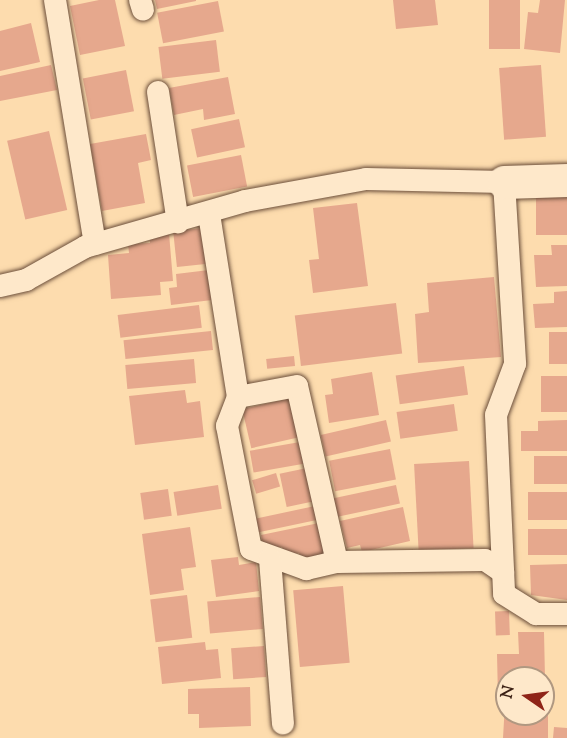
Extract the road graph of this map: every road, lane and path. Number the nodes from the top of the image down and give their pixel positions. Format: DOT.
graph roads {
  1 [pos="55,0"];
  2 [pos="158,92"];
  3 [pos="567,180"];
  4 [pos="504,182"];
  5 [pos="209,214"];
  6 [pos="178,222"];
  7 [pos="95,244"];
  8 [pos="0,286"];
  9 [pos="238,397"];
  10 [pos="270,558"];
  11 [pos="337,562"];
  12 [pos="503,572"];
  13 [pos="567,614"];
  14 [pos="283,723"];
  1 -- 7 [label="lane"];
  2 -- 6 [label="lane"];
  3 -- 4 [label="street"];
  4 -- 5 [label="lane"];
  4 -- 12 [label="lane"];
  5 -- 6 [label="lane"];
  5 -- 9 [label="lane"];
  6 -- 7 [label="lane"];
  7 -- 8 [label="lane"];
  9 -- 10 [label="lane"];
  9 -- 11 [label="lane"];
  10 -- 11 [label="lane"];
  10 -- 14 [label="lane"];
  11 -- 12 [label="lane"];
  12 -- 13 [label="lane"];
}
